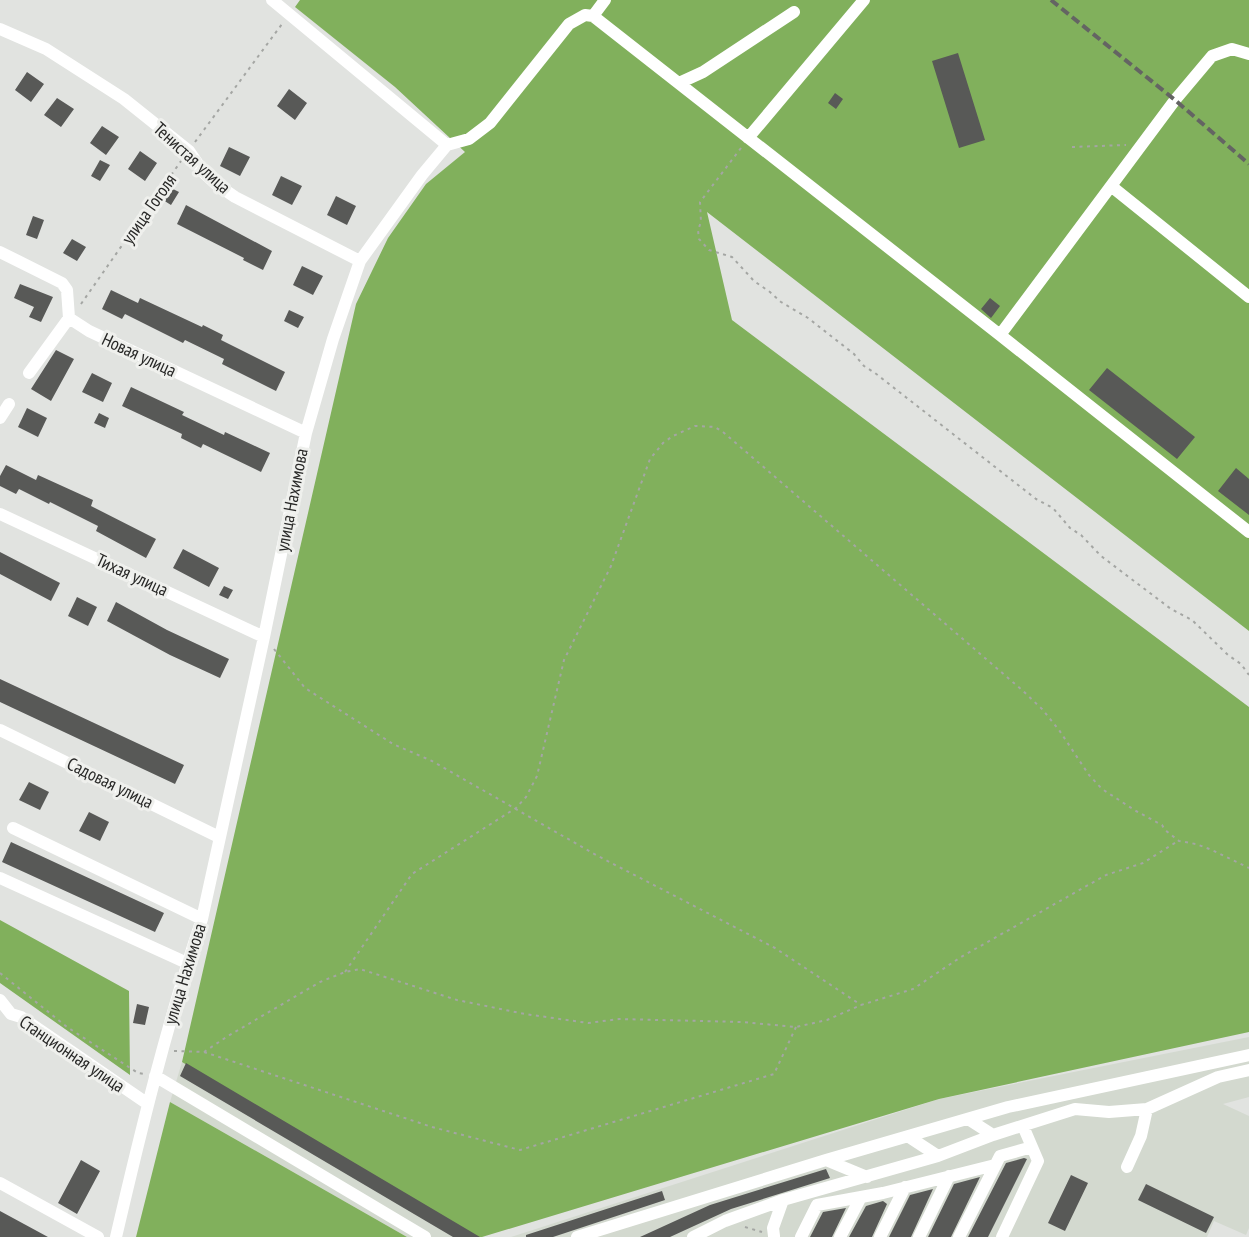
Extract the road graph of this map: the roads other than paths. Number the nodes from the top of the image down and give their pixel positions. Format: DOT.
graph roads {
  1 [pos="272,0"];
  2 [pos="605,0"];
  3 [pos="864,0"];
  4 [pos="794,12"];
  5 [pos="593,16"];
  6 [pos="0,29"];
  7 [pos="1249,54"];
  8 [pos="679,83"];
  9 [pos="748,138"];
  10 [pos="447,145"];
  11 [pos="1111,186"];
  12 [pos="0,252"];
  13 [pos="360,261"];
  14 [pos="1249,297"];
  15 [pos="69,318"];
  16 [pos="1000,335"];
  17 [pos="28,374"];
  18 [pos="9,404"];
  19 [pos="0,417"];
  20 [pos="306,433"];
  21 [pos="0,514"];
  22 [pos="1249,532"];
  23 [pos="264,637"];
  24 [pos="0,730"];
  25 [pos="13,828"];
  26 [pos="219,837"];
  27 [pos="0,878"];
  28 [pos="202,919"];
  29 [pos="187,963"];
  30 [pos="0,1000"];
  31 [pos="5,1015"];
  32 [pos="1249,1055"];
  33 [pos="1249,1070"];
  34 [pos="155,1076"];
  35 [pos="148,1104"];
  36 [pos="1147,1109"];
  37 [pos="968,1119"];
  38 [pos="1023,1126"];
  39 [pos="993,1135"];
  40 [pos="909,1137"];
  41 [pos="1032,1147"];
  42 [pos="938,1156"];
  43 [pos="826,1160"];
  44 [pos="995,1165"];
  45 [pos="1127,1167"];
  46 [pos="949,1176"];
  47 [pos="867,1177"];
  48 [pos="0,1184"];
  49 [pos="905,1187"];
  50 [pos="861,1197"];
  51 [pos="783,1200"];
  52 [pos="705,1234"];
  53 [pos="591,1235"];
  54 [pos="774,1236"];
  55 [pos="98,1237"];
  56 [pos="116,1237"];
  57 [pos="425,1237"];
  58 [pos="578,1237"];
  59 [pos="693,1237"];
  60 [pos="801,1237"];
  61 [pos="840,1237"];
  62 [pos="880,1237"];
  63 [pos="919,1237"];
  64 [pos="958,1237"];
  65 [pos="1002,1237"];
  1 -- 10 [label="street"];
  2 -- 5 [label="street"];
  3 -- 9 [label="street"];
  4 -- 8 [label="street"];
  5 -- 8 [label="street"];
  5 -- 10 [label="street"];
  6 -- 13 [label="street, Тенистая улица"];
  7 -- 11 [label="street"];
  8 -- 9 [label="street"];
  9 -- 16 [label="street"];
  10 -- 13 [label="street, улица Нахимова"];
  11 -- 14 [label="street"];
  11 -- 16 [label="street"];
  12 -- 15 [label="street"];
  13 -- 20 [label="street, улица Нахимова"];
  15 -- 17 [label="street"];
  15 -- 20 [label="street, Новая улица"];
  16 -- 22 [label="street"];
  18 -- 19 [label="street"];
  20 -- 23 [label="street, улица Нахимова"];
  21 -- 23 [label="street, Тихая улица"];
  23 -- 26 [label="street, улица Нахимова"];
  24 -- 26 [label="street, Садовая улица"];
  25 -- 28 [label="street"];
  26 -- 28 [label="street, улица Нахимова"];
  27 -- 29 [label="street"];
  28 -- 29 [label="street, улица Нахимова"];
  29 -- 34 [label="street, улица Нахимова"];
  30 -- 31 [label="street, Станционная улица"];
  31 -- 35 [label="street, Станционная улица"];
  32 -- 37 [label="street"];
  33 -- 36 [label="street"];
  34 -- 35 [label="street, улица Нахимова"];
  34 -- 57 [label="street"];
  35 -- 56 [label="street, улица Нахимова"];
  36 -- 38 [label="street"];
  36 -- 45 [label="street"];
  37 -- 39 [label="street"];
  37 -- 40 [label="street"];
  38 -- 39 [label="street"];
  38 -- 41 [label="street"];
  39 -- 42 [label="street"];
  40 -- 42 [label="street"];
  40 -- 43 [label="street"];
  41 -- 44 [label="street"];
  41 -- 65 [label="street"];
  42 -- 47 [label="street"];
  43 -- 47 [label="street"];
  43 -- 53 [label="street"];
  44 -- 46 [label="street"];
  44 -- 64 [label="street"];
  46 -- 49 [label="street"];
  46 -- 63 [label="street"];
  47 -- 51 [label="street"];
  48 -- 55 [label="street"];
  49 -- 50 [label="street"];
  49 -- 62 [label="street"];
  50 -- 60 [label="street"];
  50 -- 61 [label="street"];
  51 -- 52 [label="street"];
  51 -- 54 [label="street"];
  52 -- 59 [label="street"];
  53 -- 58 [label="street"];
}
